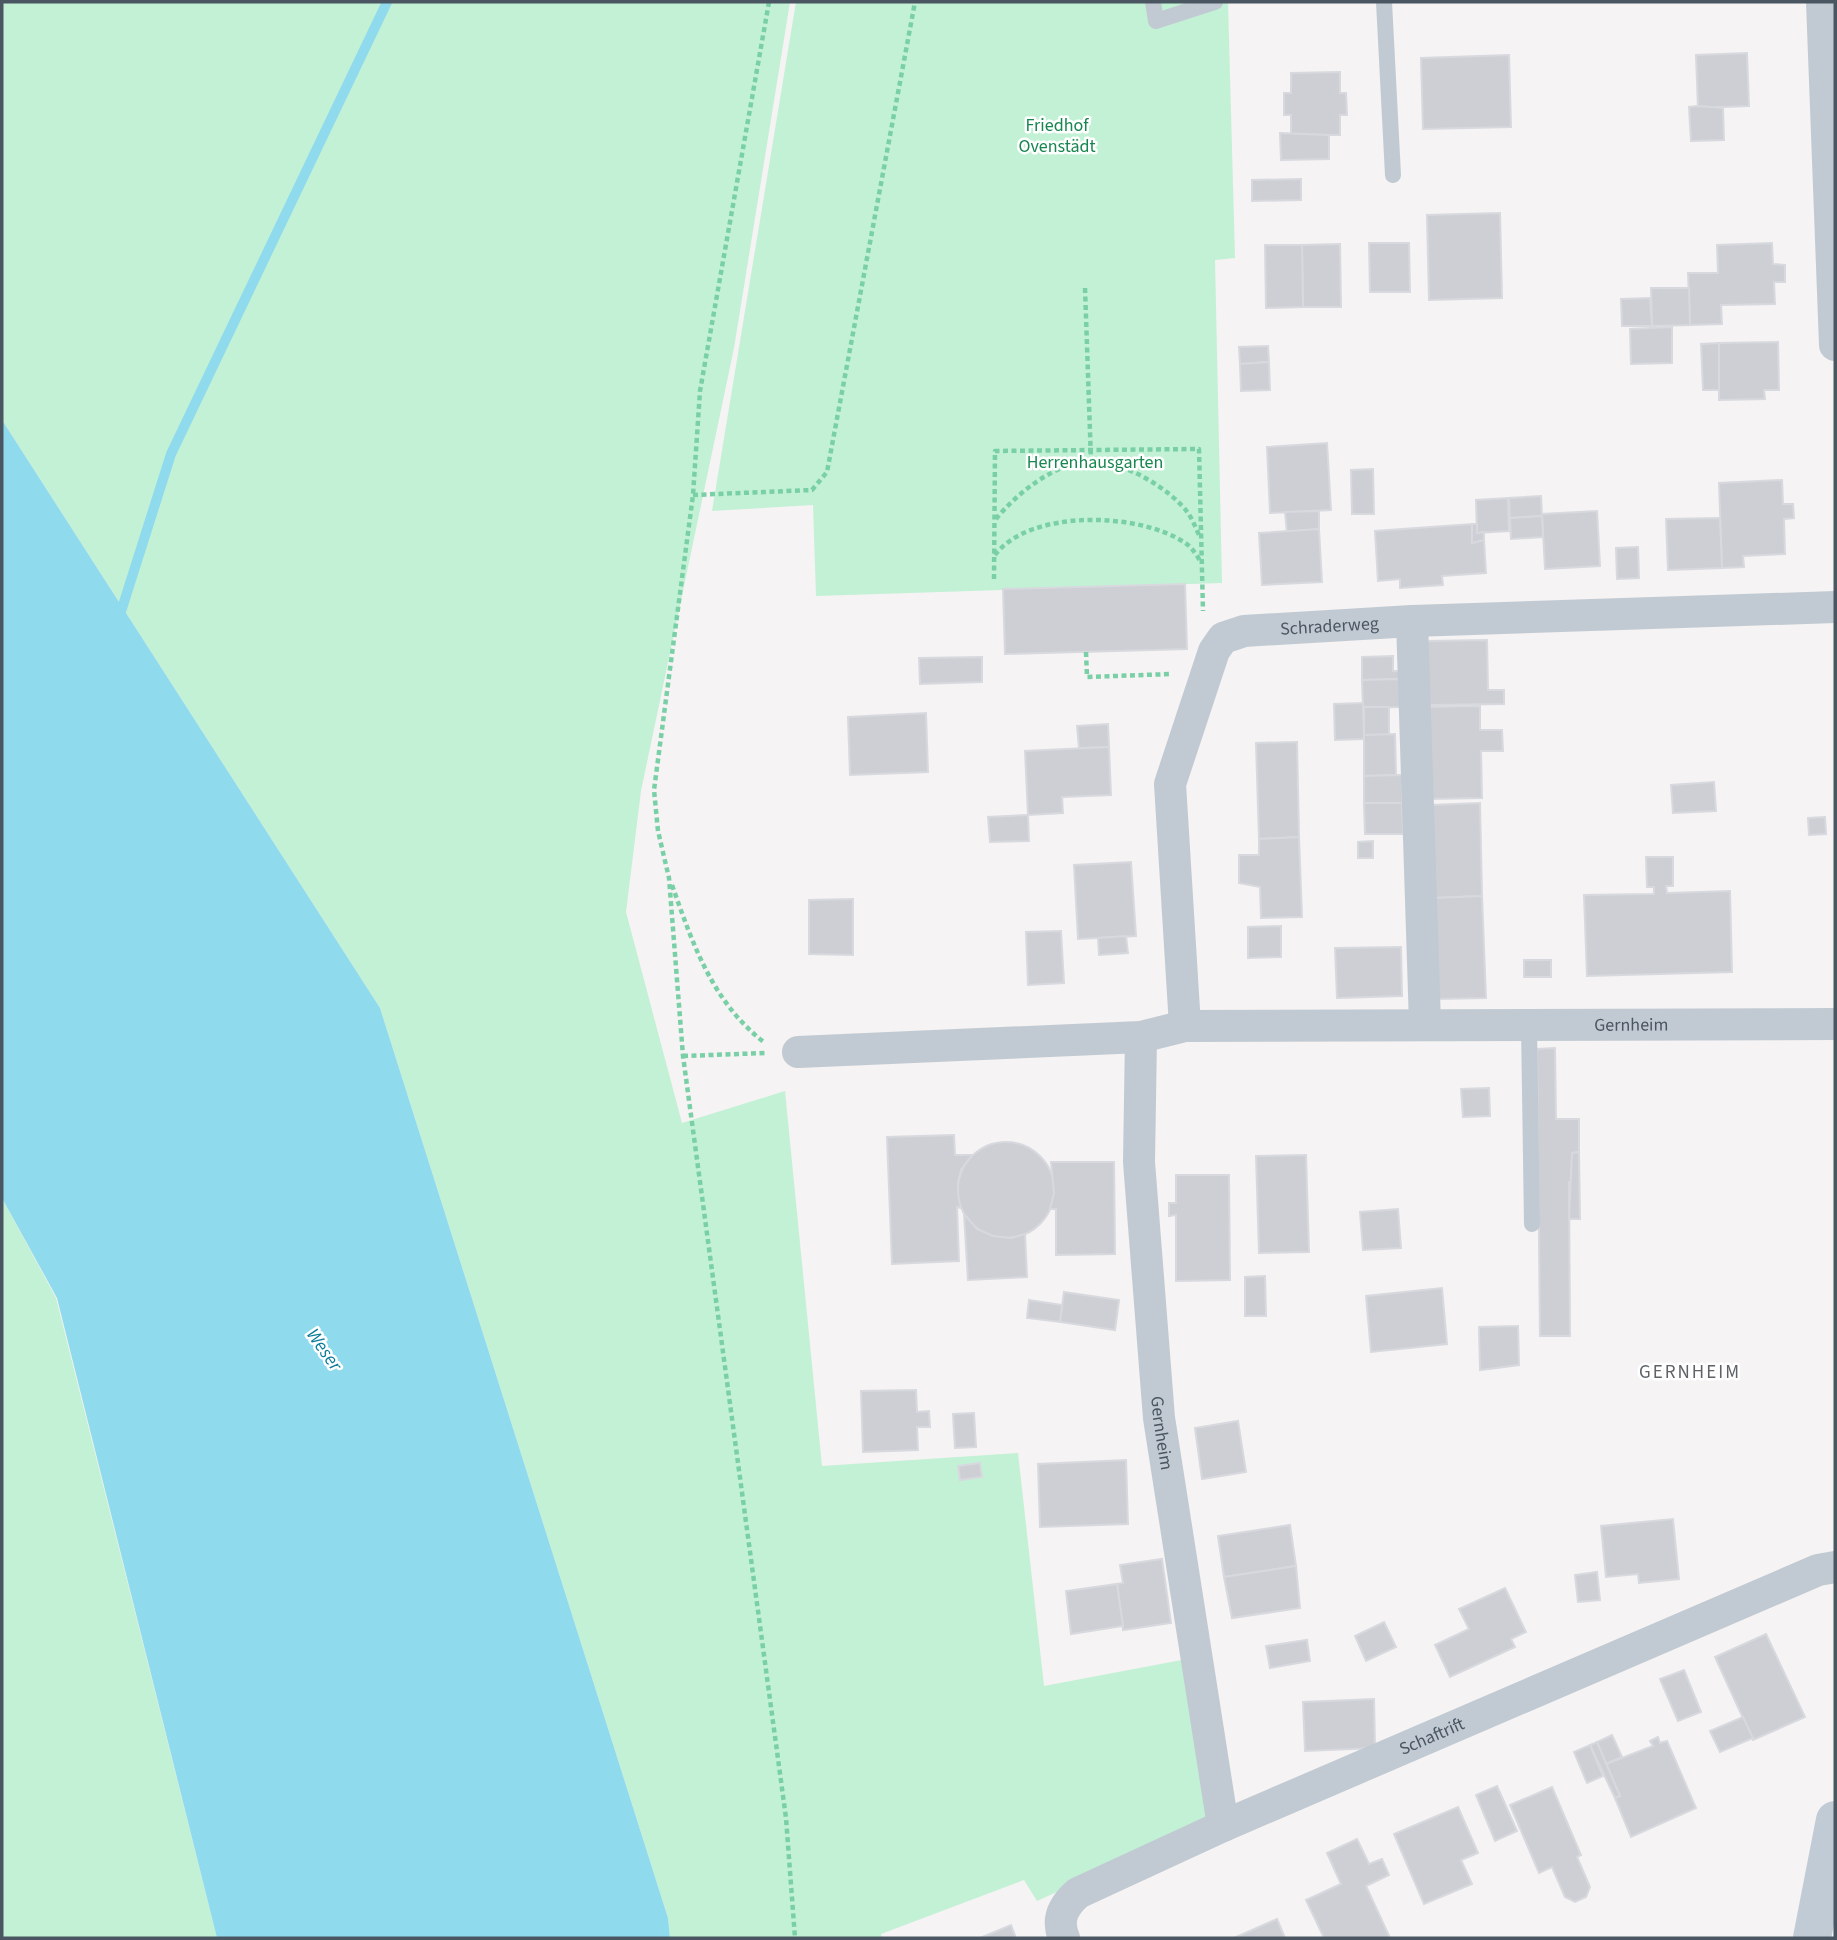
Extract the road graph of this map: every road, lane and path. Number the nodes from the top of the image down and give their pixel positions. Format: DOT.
graph roads {
  1 [pos="769,2"];
  2 [pos="915,2"];
  3 [pos="1153,2"];
  4 [pos="1215,2"];
  5 [pos="1384,2"];
  6 [pos="1822,2"];
  7 [pos="1392,175"];
  8 [pos="1085,288"];
  9 [pos="1835,345"];
  10 [pos="1090,450"];
  11 [pos="1091,461"];
  12 [pos="693,495"];
  13 [pos="994,521"];
  14 [pos="1202,541"];
  15 [pos="994,557"];
  16 [pos="1202,562"];
  17 [pos="995,579"];
  18 [pos="1835,607"];
  19 [pos="1412,621"];
  20 [pos="1219,643"];
  21 [pos="1086,652"];
  22 [pos="1207,673"];
  23 [pos="669,878"];
  24 [pos="1425,1024"];
  25 [pos="1835,1024"];
  26 [pos="1529,1025"];
  27 [pos="1185,1026"];
  28 [pos="1141,1037"];
  29 [pos="798,1052"];
  30 [pos="683,1056"];
  31 [pos="1532,1224"];
  32 [pos="1835,1567"];
  33 [pos="1835,1820"];
  34 [pos="1223,1826"];
  35 [pos="795,1938"];
  36 [pos="1064,1938"];
  37 [pos="1812,1938"];
  1 -- 12 [label="path"];
  2 -- 12 [label="path"];
  3 -- 4 [label="lane"];
  5 -- 7 [label="lane"];
  6 -- 9 [label="street"];
  8 -- 10 [label="path"];
  10 -- 11 [label="path"];
  10 -- 13 [label="path"];
  10 -- 14 [label="path"];
  11 -- 13 [label="path"];
  11 -- 14 [label="path"];
  12 -- 23 [label="path"];
  13 -- 15 [label="path"];
  14 -- 16 [label="path"];
  15 -- 16 [label="path"];
  15 -- 17 [label="path"];
  16 -- 20 [label="path"];
  18 -- 19 [label="street, Schraderweg"];
  19 -- 20 [label="street, Schraderweg"];
  19 -- 24 [label="street"];
  20 -- 22 [label="street"];
  21 -- 22 [label="path"];
  22 -- 27 [label="street"];
  23 -- 29 [label="path"];
  23 -- 30 [label="path"];
  24 -- 26 [label="street, Gernheim"];
  24 -- 27 [label="street, Gernheim"];
  25 -- 26 [label="street, Gernheim"];
  26 -- 31 [label="lane"];
  27 -- 28 [label="street, Gernheim"];
  28 -- 29 [label="street, Gernheim"];
  28 -- 34 [label="street, Gernheim"];
  29 -- 30 [label="path"];
  30 -- 35 [label="path"];
  32 -- 34 [label="street, Schaftrift"];
  33 -- 37 [label="street"];
  34 -- 36 [label="street, Schaftrift"];
}
